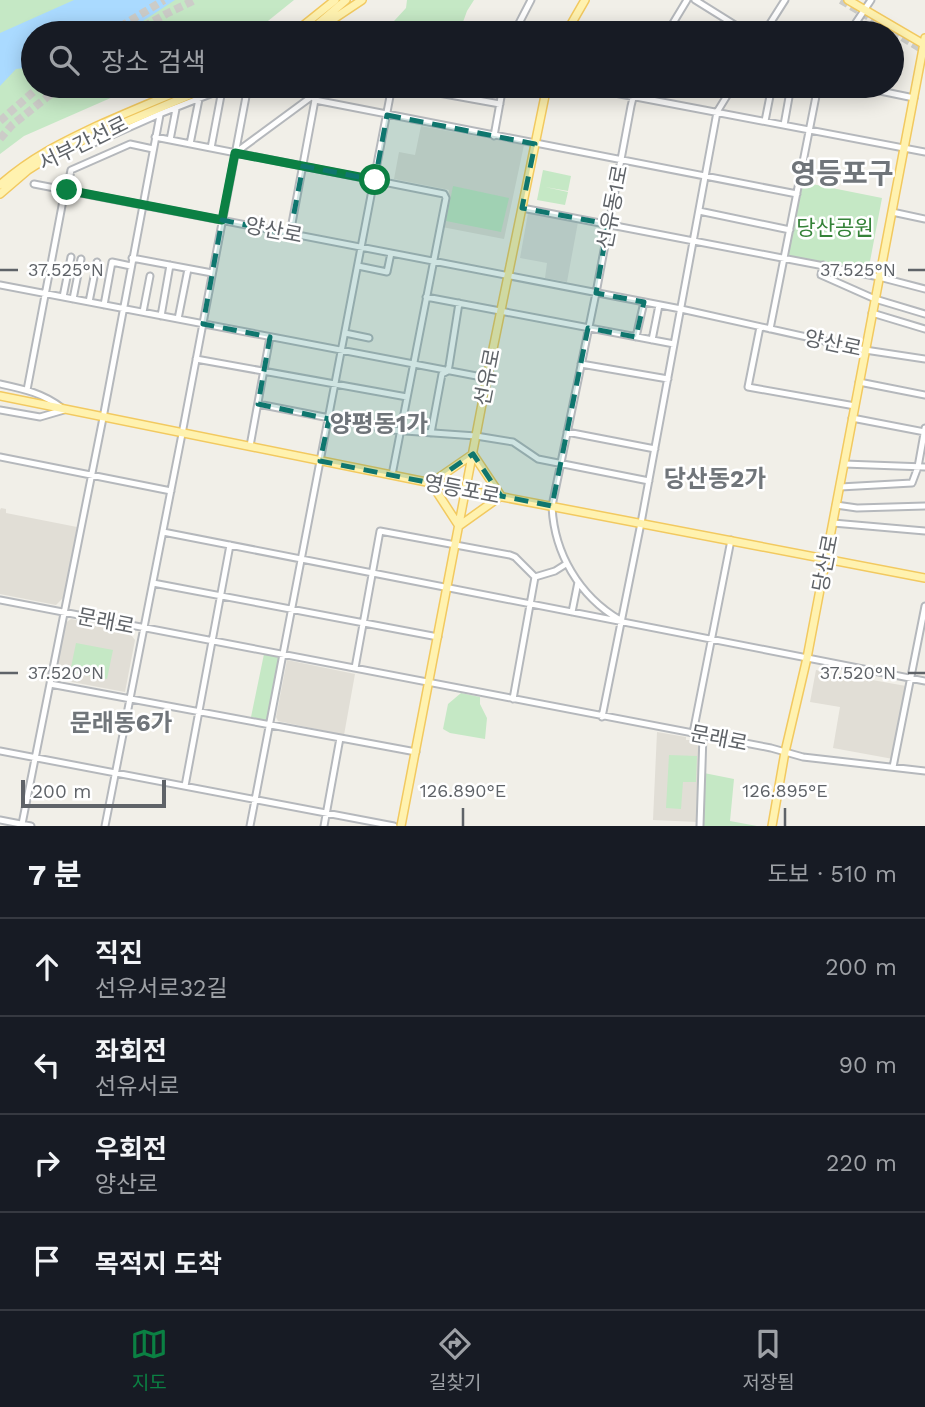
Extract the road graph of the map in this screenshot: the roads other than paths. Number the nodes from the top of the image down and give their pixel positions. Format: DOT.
graph roads {
  1 [pos="335,0"];
  2 [pos="346,0"];
  3 [pos="362,0"];
  4 [pos="585,0"];
  5 [pos="687,0"];
  6 [pos="695,0"];
  7 [pos="785,0"];
  8 [pos="848,0"];
  9 [pos="871,0"];
  10 [pos="529,3"];
  11 [pos="864,11"];
  12 [pos="308,21"];
  13 [pos="321,21"];
  14 [pos="330,21"];
  15 [pos="520,21"];
  16 [pos="573,21"];
  17 [pos="674,21"];
  18 [pos="729,21"];
  19 [pos="772,21"];
  20 [pos="857,21"];
  21 [pos="884,21"];
  22 [pos="904,31"];
  23 [pos="925,42"];
  24 [pos="904,96"];
  25 [pos="162,98"];
  26 [pos="183,98"];
  27 [pos="220,98"];
  28 [pos="246,98"];
  29 [pos="313,98"];
  30 [pos="390,98"];
  31 [pos="467,98"];
  32 [pos="501,98"];
  33 [pos="545,98"];
  34 [pos="633,98"];
  35 [pos="649,98"];
  36 [pos="726,98"];
  37 [pos="770,98"];
  38 [pos="789,98"];
  39 [pos="816,98"];
  40 [pos="914,98"];
  41 [pos="199,99"];
  42 [pos="500,104"];
  43 [pos="176,109"];
  44 [pos="717,112"];
  45 [pos="160,115"];
  46 [pos="387,115"];
  47 [pos="765,121"];
  48 [pos="784,125"];
  49 [pos="810,130"];
  50 [pos="494,136"];
  51 [pos="155,137"];
  52 [pos="170,140"];
  53 [pos="190,144"];
  54 [pos="535,144"];
  55 [pos="85,147"];
  56 [pos="211,148"];
  57 [pos="153,149"];
  58 [pos="904,149"];
  59 [pos="925,152"];
  60 [pos="235,153"];
  61 [pos="620,161"];
  62 [pos="303,166"];
  63 [pos="705,177"];
  64 [pos="375,180"];
  65 [pos="34,184"];
  66 [pos="0,185"];
  67 [pos="66,190"];
  68 [pos="0,194"];
  69 [pos="797,194"];
  70 [pos="142,205"];
  71 [pos="522,208"];
  72 [pos="699,211"];
  73 [pos="892,212"];
  74 [pos="925,219"];
  75 [pos="222,220"];
  76 [pos="608,224"];
  77 [pos="790,229"];
  78 [pos="290,234"];
  79 [pos="693,240"];
  80 [pos="362,248"];
  81 [pos="391,253"];
  82 [pos="71,257"];
  83 [pos="132,258"];
  84 [pos="784,258"];
  85 [pos="81,259"];
  86 [pos="97,262"];
  87 [pos="433,262"];
  88 [pos="170,265"];
  89 [pos="823,265"];
  90 [pos="131,266"];
  91 [pos="358,266"];
  92 [pos="188,269"];
  93 [pos="212,273"];
  94 [pos="150,276"];
  95 [pos="508,276"];
  96 [pos="879,277"];
  97 [pos="0,285"];
  98 [pos="925,289"];
  99 [pos="45,293"];
  100 [pos="596,293"];
  101 [pos="63,297"];
  102 [pos="426,297"];
  103 [pos="73,299"];
  104 [pos="875,299"];
  105 [pos="89,302"];
  106 [pos="644,302"];
  107 [pos="459,303"];
  108 [pos="104,305"];
  109 [pos="659,305"];
  110 [pos="123,309"];
  111 [pos="681,309"];
  112 [pos="501,311"];
  113 [pos="143,312"];
  114 [pos="872,313"];
  115 [pos="925,314"];
  116 [pos="161,316"];
  117 [pos="178,319"];
  118 [pos="203,324"];
  119 [pos="760,327"];
  120 [pos="588,328"];
  121 [pos="770,329"];
  122 [pos="925,329"];
  123 [pos="345,333"];
  124 [pos="270,337"];
  125 [pos="636,337"];
  126 [pos="369,338"];
  127 [pos="652,340"];
  128 [pos="674,344"];
  129 [pos="342,350"];
  130 [pos="865,350"];
  131 [pos="196,359"];
  132 [pos="925,359"];
  133 [pos="581,363"];
  134 [pos="413,364"];
  135 [pos="448,370"];
  136 [pos="264,372"];
  137 [pos="487,378"];
  138 [pos="668,379"];
  139 [pos="859,382"];
  140 [pos="0,384"];
  141 [pos="335,384"];
  142 [pos="27,390"];
  143 [pos="925,394"];
  144 [pos="0,396"];
  145 [pos="407,397"];
  146 [pos="258,404"];
  147 [pos="855,406"];
  148 [pos="0,410"];
  149 [pos="64,410"];
  150 [pos="103,418"];
  151 [pos="852,418"];
  152 [pos="329,419"];
  153 [pos="400,430"];
  154 [pos="925,430"];
  155 [pos="567,432"];
  156 [pos="430,433"];
  157 [pos="182,434"];
  158 [pos="476,436"];
  159 [pos="250,446"];
  160 [pos="655,449"];
  161 [pos="473,454"];
  162 [pos="0,457"];
  163 [pos="320,461"];
  164 [pos="561,464"];
  165 [pos="844,464"];
  166 [pos="918,467"];
  167 [pos="925,467"];
  168 [pos="91,475"];
  169 [pos="392,475"];
  170 [pos="649,481"];
  171 [pos="431,483"];
  172 [pos="840,487"];
  173 [pos="466,490"];
  174 [pos="171,491"];
  175 [pos="501,496"];
  176 [pos="836,505"];
  177 [pos="552,506"];
  178 [pos="925,506"];
  179 [pos="641,523"];
  180 [pos="833,523"];
  181 [pos="459,527"];
  182 [pos="925,531"];
  183 [pos="163,532"];
  184 [pos="731,540"];
  185 [pos="230,545"];
  186 [pos="455,545"];
  187 [pos="826,559"];
  188 [pos="301,560"];
  189 [pos="566,564"];
  190 [pos="372,573"];
  191 [pos="535,577"];
  192 [pos="925,578"];
  193 [pos="578,582"];
  194 [pos="153,583"];
  195 [pos="447,587"];
  196 [pos="221,597"];
  197 [pos="0,600"];
  198 [pos="531,604"];
  199 [pos="925,606"];
  200 [pos="291,610"];
  201 [pos="64,612"];
  202 [pos="572,612"];
  203 [pos="621,622"];
  204 [pos="363,624"];
  205 [pos="144,628"];
  206 [pos="438,637"];
  207 [pos="712,640"];
  208 [pos="213,641"];
  209 [pos="283,654"];
  210 [pos="807,659"];
  211 [pos="355,668"];
  212 [pos="911,678"];
  213 [pos="925,681"];
  214 [pos="430,683"];
  215 [pos="50,684"];
  216 [pos="130,699"];
  217 [pos="513,699"];
  218 [pos="199,712"];
  219 [pos="602,717"];
  220 [pos="269,725"];
  221 [pos="693,733"];
  222 [pos="703,735"];
  223 [pos="341,738"];
  224 [pos="0,751"];
  225 [pos="416,752"];
  226 [pos="785,752"];
  227 [pos="35,758"];
  228 [pos="893,767"];
  229 [pos="925,771"];
  230 [pos="115,773"];
  231 [pos="185,786"];
  232 [pos="255,800"];
  233 [pos="327,813"];
  234 [pos="0,820"];
  235 [pos="22,824"];
  236 [pos="31,826"];
  237 [pos="105,826"];
  238 [pos="250,826"];
  239 [pos="324,826"];
  240 [pos="394,826"];
  241 [pos="401,826"];
  242 [pos="700,826"];
  243 [pos="772,826"];
  1 -- 12 [label="main road"];
  2 -- 13 [label="main road"];
  3 -- 14 [label="main road"];
  4 -- 16 [label="main road"];
  5 -- 17 [label="street"];
  6 -- 18 [label="street"];
  7 -- 19 [label="street"];
  8 -- 11 [label="main road"];
  9 -- 11 [label="street"];
  10 -- 15 [label="street"];
  11 -- 20 [label="street"];
  11 -- 21 [label="main road"];
  22 -- 23 [label="main road"];
  23 -- 40 [label="main road, 당산로"];
  24 -- 40 [label="street"];
  25 -- 66 [label="main road, 서부간선로"];
  26 -- 68 [label="main road, 서부간선로"];
  27 -- 56 [label="street"];
  28 -- 60 [label="street"];
  29 -- 46 [label="street"];
  29 -- 60 [label="street"];
  29 -- 62 [label="street"];
  30 -- 46 [label="street"];
  31 -- 42 [label="street"];
  32 -- 42 [label="street"];
  33 -- 54 [label="main road, 선유로"];
  34 -- 61 [label="street, 선유동1로"];
  35 -- 44 [label="street"];
  36 -- 44 [label="street"];
  37 -- 47 [label="street"];
  38 -- 48 [label="street"];
  39 -- 49 [label="street"];
  40 -- 58 [label="main road, 당산로"];
  41 -- 43 [label="street"];
  41 -- 53 [label="street"];
  42 -- 50 [label="street"];
  43 -- 45 [label="street"];
  43 -- 52 [label="street"];
  44 -- 47 [label="street"];
  44 -- 63 [label="street"];
  45 -- 51 [label="street"];
  45 -- 55 [label="street"];
  46 -- 50 [label="street"];
  46 -- 64 [label="street"];
  47 -- 48 [label="street"];
  48 -- 49 [label="street"];
  49 -- 58 [label="street"];
  49 -- 69 [label="street"];
  50 -- 54 [label="street"];
  51 -- 52 [label="street"];
  51 -- 57 [label="street"];
  52 -- 53 [label="street"];
  53 -- 56 [label="street"];
  54 -- 61 [label="street"];
  54 -- 71 [label="main road, 선유로"];
  56 -- 60 [label="street"];
  57 -- 67 [label="street"];
  57 -- 70 [label="street"];
  58 -- 59 [label="street"];
  58 -- 73 [label="main road, 당산로"];
  60 -- 62 [label="street"];
  60 -- 75 [label="street"];
  61 -- 63 [label="street"];
  61 -- 76 [label="street, 선유동1로"];
  62 -- 64 [label="street"];
  62 -- 78 [label="street"];
  63 -- 69 [label="street"];
  63 -- 72 [label="street"];
  64 -- 80 [label="street"];
  64 -- 87 [label="street"];
  65 -- 67 [label="street, 양산로"];
  67 -- 70 [label="street, 양산로"];
  67 -- 99 [label="street"];
  69 -- 77 [label="street"];
  70 -- 75 [label="street, 양산로"];
  70 -- 83 [label="street"];
  71 -- 76 [label="street"];
  71 -- 95 [label="main road, 선유로"];
  72 -- 77 [label="street"];
  72 -- 79 [label="street"];
  73 -- 74 [label="street"];
  73 -- 96 [label="main road, 당산로"];
  75 -- 78 [label="street, 양산로"];
  75 -- 93 [label="street"];
  76 -- 79 [label="street"];
  76 -- 100 [label="street, 선유동1로"];
  77 -- 84 [label="street"];
  78 -- 80 [label="street, 양산로"];
  79 -- 84 [label="street"];
  79 -- 111 [label="street"];
  80 -- 81 [label="street, 양산로"];
  80 -- 91 [label="street"];
  81 -- 87 [label="street, 양산로"];
  81 -- 91 [label="street"];
  82 -- 101 [label="street"];
  83 -- 88 [label="street"];
  83 -- 90 [label="street"];
  84 -- 89 [label="street"];
  84 -- 121 [label="street"];
  85 -- 103 [label="street"];
  86 -- 105 [label="street"];
  87 -- 95 [label="street, 양산로"];
  87 -- 102 [label="street"];
  88 -- 92 [label="street"];
  88 -- 116 [label="street"];
  89 -- 96 [label="street"];
  89 -- 104 [label="street"];
  90 -- 108 [label="street"];
  90 -- 110 [label="street"];
  91 -- 123 [label="street"];
  92 -- 93 [label="street"];
  92 -- 117 [label="street"];
  93 -- 118 [label="street"];
  94 -- 113 [label="street"];
  95 -- 100 [label="street, 양산로"];
  95 -- 112 [label="main road, 선유로"];
  96 -- 98 [label="street"];
  96 -- 104 [label="main road, 당산로"];
  97 -- 99 [label="street"];
  99 -- 101 [label="street"];
  99 -- 142 [label="street"];
  100 -- 106 [label="street, 양산로"];
  100 -- 120 [label="street, 선유동1로"];
  101 -- 103 [label="street"];
  102 -- 107 [label="street"];
  102 -- 134 [label="street"];
  103 -- 105 [label="street"];
  104 -- 114 [label="main road, 당산로"];
  104 -- 115 [label="street"];
  105 -- 108 [label="street"];
  106 -- 109 [label="street, 양산로"];
  106 -- 125 [label="street"];
  107 -- 112 [label="street"];
  107 -- 135 [label="street"];
  108 -- 110 [label="street"];
  109 -- 111 [label="street, 양산로"];
  109 -- 127 [label="street"];
  110 -- 113 [label="street"];
  110 -- 150 [label="street"];
  111 -- 119 [label="street, 양산로"];
  111 -- 128 [label="street"];
  112 -- 120 [label="street"];
  112 -- 137 [label="main road, 선유로"];
  113 -- 116 [label="street"];
  114 -- 122 [label="street"];
  114 -- 130 [label="main road, 당산로"];
  116 -- 117 [label="street"];
  117 -- 118 [label="street"];
  118 -- 124 [label="street"];
  118 -- 131 [label="street"];
  119 -- 121 [label="street, 양산로"];
  119 -- 147 [label="street"];
  120 -- 125 [label="street"];
  120 -- 133 [label="street, 선유동1로"];
  121 -- 130 [label="street, 양산로"];
  123 -- 126 [label="street"];
  123 -- 129 [label="street"];
  124 -- 129 [label="street"];
  124 -- 136 [label="street"];
  125 -- 127 [label="street"];
  127 -- 128 [label="street"];
  128 -- 138 [label="street"];
  129 -- 134 [label="street"];
  129 -- 141 [label="street"];
  130 -- 132 [label="street, 양산로"];
  130 -- 139 [label="main road, 당산로"];
  131 -- 136 [label="street"];
  131 -- 157 [label="street"];
  133 -- 138 [label="street"];
  133 -- 155 [label="street, 선유동1로"];
  134 -- 135 [label="street"];
  134 -- 145 [label="street"];
  135 -- 137 [label="street"];
  135 -- 156 [label="street"];
  136 -- 141 [label="street"];
  136 -- 146 [label="street"];
  137 -- 158 [label="main road, 선유로"];
  138 -- 160 [label="street"];
  139 -- 143 [label="street"];
  139 -- 147 [label="main road, 당산로"];
  140 -- 142 [label="street"];
  141 -- 145 [label="street"];
  141 -- 152 [label="street"];
  142 -- 149 [label="street"];
  144 -- 149 [label="main road, 영등포로"];
  145 -- 153 [label="street"];
  146 -- 152 [label="street"];
  146 -- 159 [label="street"];
  147 -- 151 [label="main road, 당산로"];
  148 -- 149 [label="street"];
  149 -- 150 [label="main road, 영등포로"];
  150 -- 157 [label="main road, 영등포로"];
  150 -- 168 [label="street"];
  151 -- 154 [label="street"];
  151 -- 165 [label="main road, 당산로"];
  152 -- 153 [label="street"];
  152 -- 163 [label="street"];
  153 -- 156 [label="street"];
  153 -- 169 [label="street"];
  154 -- 166 [label="street"];
  155 -- 160 [label="street"];
  155 -- 164 [label="street, 선유동1로"];
  156 -- 158 [label="street"];
  157 -- 159 [label="main road, 영등포로"];
  157 -- 174 [label="street"];
  158 -- 161 [label="main road, 선유로"];
  158 -- 164 [label="street"];
  159 -- 163 [label="main road, 영등포로"];
  160 -- 170 [label="street"];
  161 -- 171 [label="main road"];
  161 -- 173 [label="main road, 선유로"];
  161 -- 175 [label="main road"];
  162 -- 168 [label="street"];
  163 -- 169 [label="main road, 영등포로"];
  163 -- 188 [label="street"];
  164 -- 170 [label="street"];
  164 -- 177 [label="street, 선유동1로"];
  165 -- 166 [label="street"];
  165 -- 172 [label="main road, 당산로"];
  166 -- 167 [label="street"];
  166 -- 172 [label="street"];
  168 -- 174 [label="street"];
  168 -- 201 [label="street"];
  169 -- 171 [label="main road, 영등포로"];
  170 -- 179 [label="street"];
  171 -- 173 [label="main road, 영등포로"];
  171 -- 181 [label="main road"];
  172 -- 176 [label="main road, 당산로"];
  173 -- 175 [label="main road, 영등포로"];
  173 -- 181 [label="main road, 선유로"];
  174 -- 183 [label="street"];
  175 -- 177 [label="main road, 영등포로"];
  175 -- 181 [label="main road"];
  176 -- 178 [label="street"];
  176 -- 180 [label="main road, 당산로"];
  177 -- 179 [label="main road, 영등포로"];
  177 -- 189 [label="street"];
  179 -- 184 [label="main road, 영등포로"];
  179 -- 203 [label="street"];
  180 -- 182 [label="street"];
  180 -- 187 [label="main road, 당산로"];
  181 -- 186 [label="main road, 선유로"];
  183 -- 185 [label="street"];
  183 -- 194 [label="street"];
  184 -- 187 [label="main road, 영등포로"];
  184 -- 207 [label="street"];
  185 -- 188 [label="street"];
  185 -- 196 [label="street"];
  186 -- 190 [label="street"];
  186 -- 191 [label="street"];
  186 -- 195 [label="main road, 선유로"];
  187 -- 192 [label="main road, 영등포로"];
  187 -- 210 [label="main road, 당산로"];
  188 -- 190 [label="street"];
  188 -- 200 [label="street"];
  189 -- 191 [label="street"];
  189 -- 193 [label="street"];
  190 -- 195 [label="street"];
  190 -- 204 [label="street"];
  191 -- 198 [label="street"];
  193 -- 202 [label="street"];
  193 -- 203 [label="street"];
  194 -- 196 [label="street"];
  194 -- 205 [label="street"];
  195 -- 198 [label="street"];
  195 -- 206 [label="main road, 선유로"];
  196 -- 200 [label="street"];
  196 -- 208 [label="street"];
  197 -- 201 [label="street, 문래로"];
  198 -- 202 [label="street"];
  198 -- 217 [label="street"];
  199 -- 212 [label="street"];
  200 -- 204 [label="street"];
  200 -- 209 [label="street"];
  201 -- 205 [label="street, 문래로"];
  201 -- 215 [label="street"];
  202 -- 203 [label="street"];
  203 -- 207 [label="street"];
  203 -- 219 [label="street"];
  204 -- 206 [label="street"];
  204 -- 211 [label="street"];
  205 -- 208 [label="street, 문래로"];
  205 -- 216 [label="street"];
  206 -- 214 [label="main road, 선유로"];
  207 -- 210 [label="street"];
  207 -- 221 [label="street"];
  208 -- 209 [label="street, 문래로"];
  208 -- 218 [label="street"];
  209 -- 211 [label="street, 문래로"];
  209 -- 220 [label="street"];
  210 -- 212 [label="street"];
  210 -- 226 [label="main road, 당산로"];
  211 -- 214 [label="street, 문래로"];
  212 -- 213 [label="street"];
  212 -- 228 [label="street"];
  214 -- 217 [label="street, 문래로"];
  214 -- 225 [label="main road, 선유로"];
  215 -- 216 [label="street"];
  215 -- 227 [label="street"];
  216 -- 218 [label="street"];
  216 -- 230 [label="street"];
  217 -- 219 [label="street, 문래로"];
  218 -- 220 [label="street"];
  218 -- 231 [label="street"];
  219 -- 221 [label="street, 문래로"];
  220 -- 223 [label="street"];
  220 -- 232 [label="street"];
  221 -- 222 [label="street, 문래로"];
  222 -- 226 [label="street, 문래로"];
  222 -- 242 [label="street"];
  223 -- 225 [label="street"];
  223 -- 233 [label="street"];
  224 -- 227 [label="street"];
  225 -- 241 [label="main road, 선유로"];
  226 -- 228 [label="street, 문래로"];
  226 -- 243 [label="main road, 당산로"];
  227 -- 230 [label="street"];
  227 -- 235 [label="street"];
  228 -- 229 [label="street, 문래로"];
  230 -- 231 [label="street"];
  230 -- 237 [label="street"];
  231 -- 232 [label="street"];
  232 -- 233 [label="street"];
  232 -- 238 [label="street"];
  233 -- 239 [label="street"];
  233 -- 240 [label="street"];
  234 -- 235 [label="street"];
  235 -- 236 [label="street"];
}
